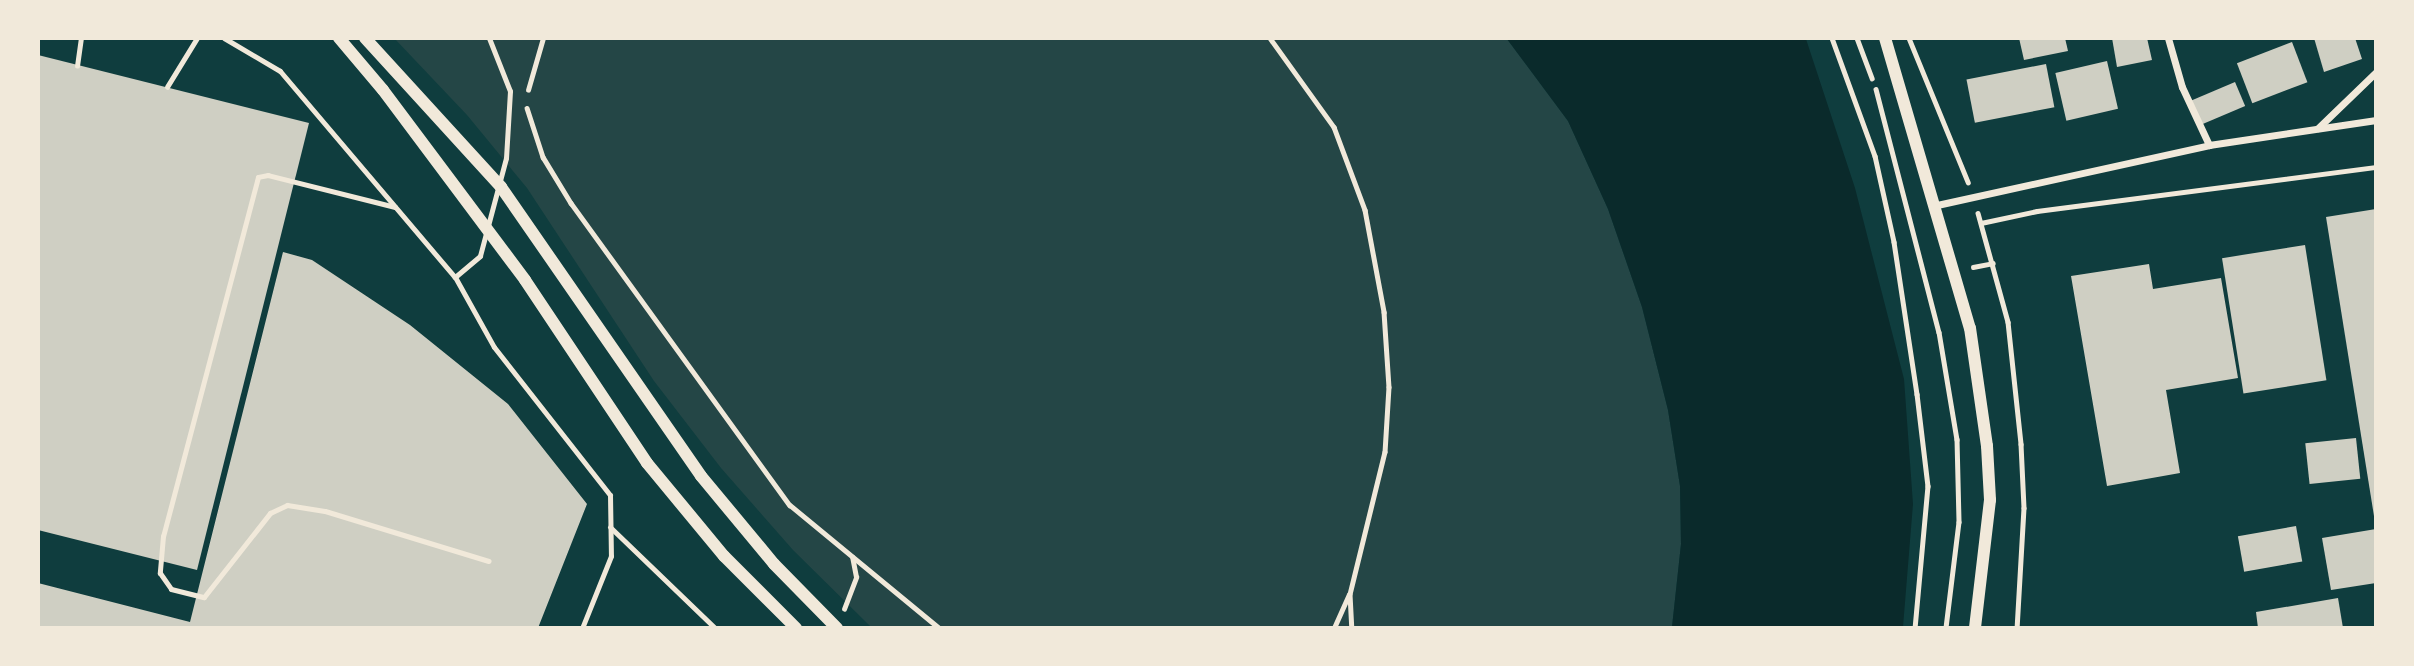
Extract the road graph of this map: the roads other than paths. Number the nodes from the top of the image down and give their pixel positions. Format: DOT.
graph roads {
  1 [pos="224,38"];
  2 [pos="339,38"];
  3 [pos="365,38"];
  4 [pos="489,38"];
  5 [pos="1885,38"];
  6 [pos="2168,38"];
  7 [pos="2375,72"];
  8 [pos="2375,120"];
  9 [pos="2317,129"];
  10 [pos="2209,145"];
  11 [pos="501,187"];
  12 [pos="1937,205"];
  13 [pos="395,207"];
  14 [pos="486,228"];
  15 [pos="456,277"];
  16 [pos="610,527"];
  17 [pos="489,561"];
  18 [pos="582,628"];
  19 [pos="715,628"];
  20 [pos="796,628"];
  21 [pos="837,628"];
  22 [pos="1975,628"];
  1 -- 13 [label="lane"];
  2 -- 14 [label="street"];
  3 -- 11 [label="street"];
  4 -- 11 [label="lane"];
  5 -- 12 [label="street"];
  6 -- 10 [label="street"];
  7 -- 9 [label="street"];
  8 -- 9 [label="street"];
  9 -- 10 [label="street"];
  10 -- 12 [label="street"];
  11 -- 14 [label="lane"];
  11 -- 21 [label="street"];
  12 -- 22 [label="street"];
  13 -- 15 [label="lane"];
  13 -- 17 [label="lane"];
  14 -- 15 [label="lane"];
  14 -- 20 [label="street"];
  15 -- 16 [label="lane"];
  16 -- 18 [label="lane"];
  16 -- 19 [label="lane"];
}
